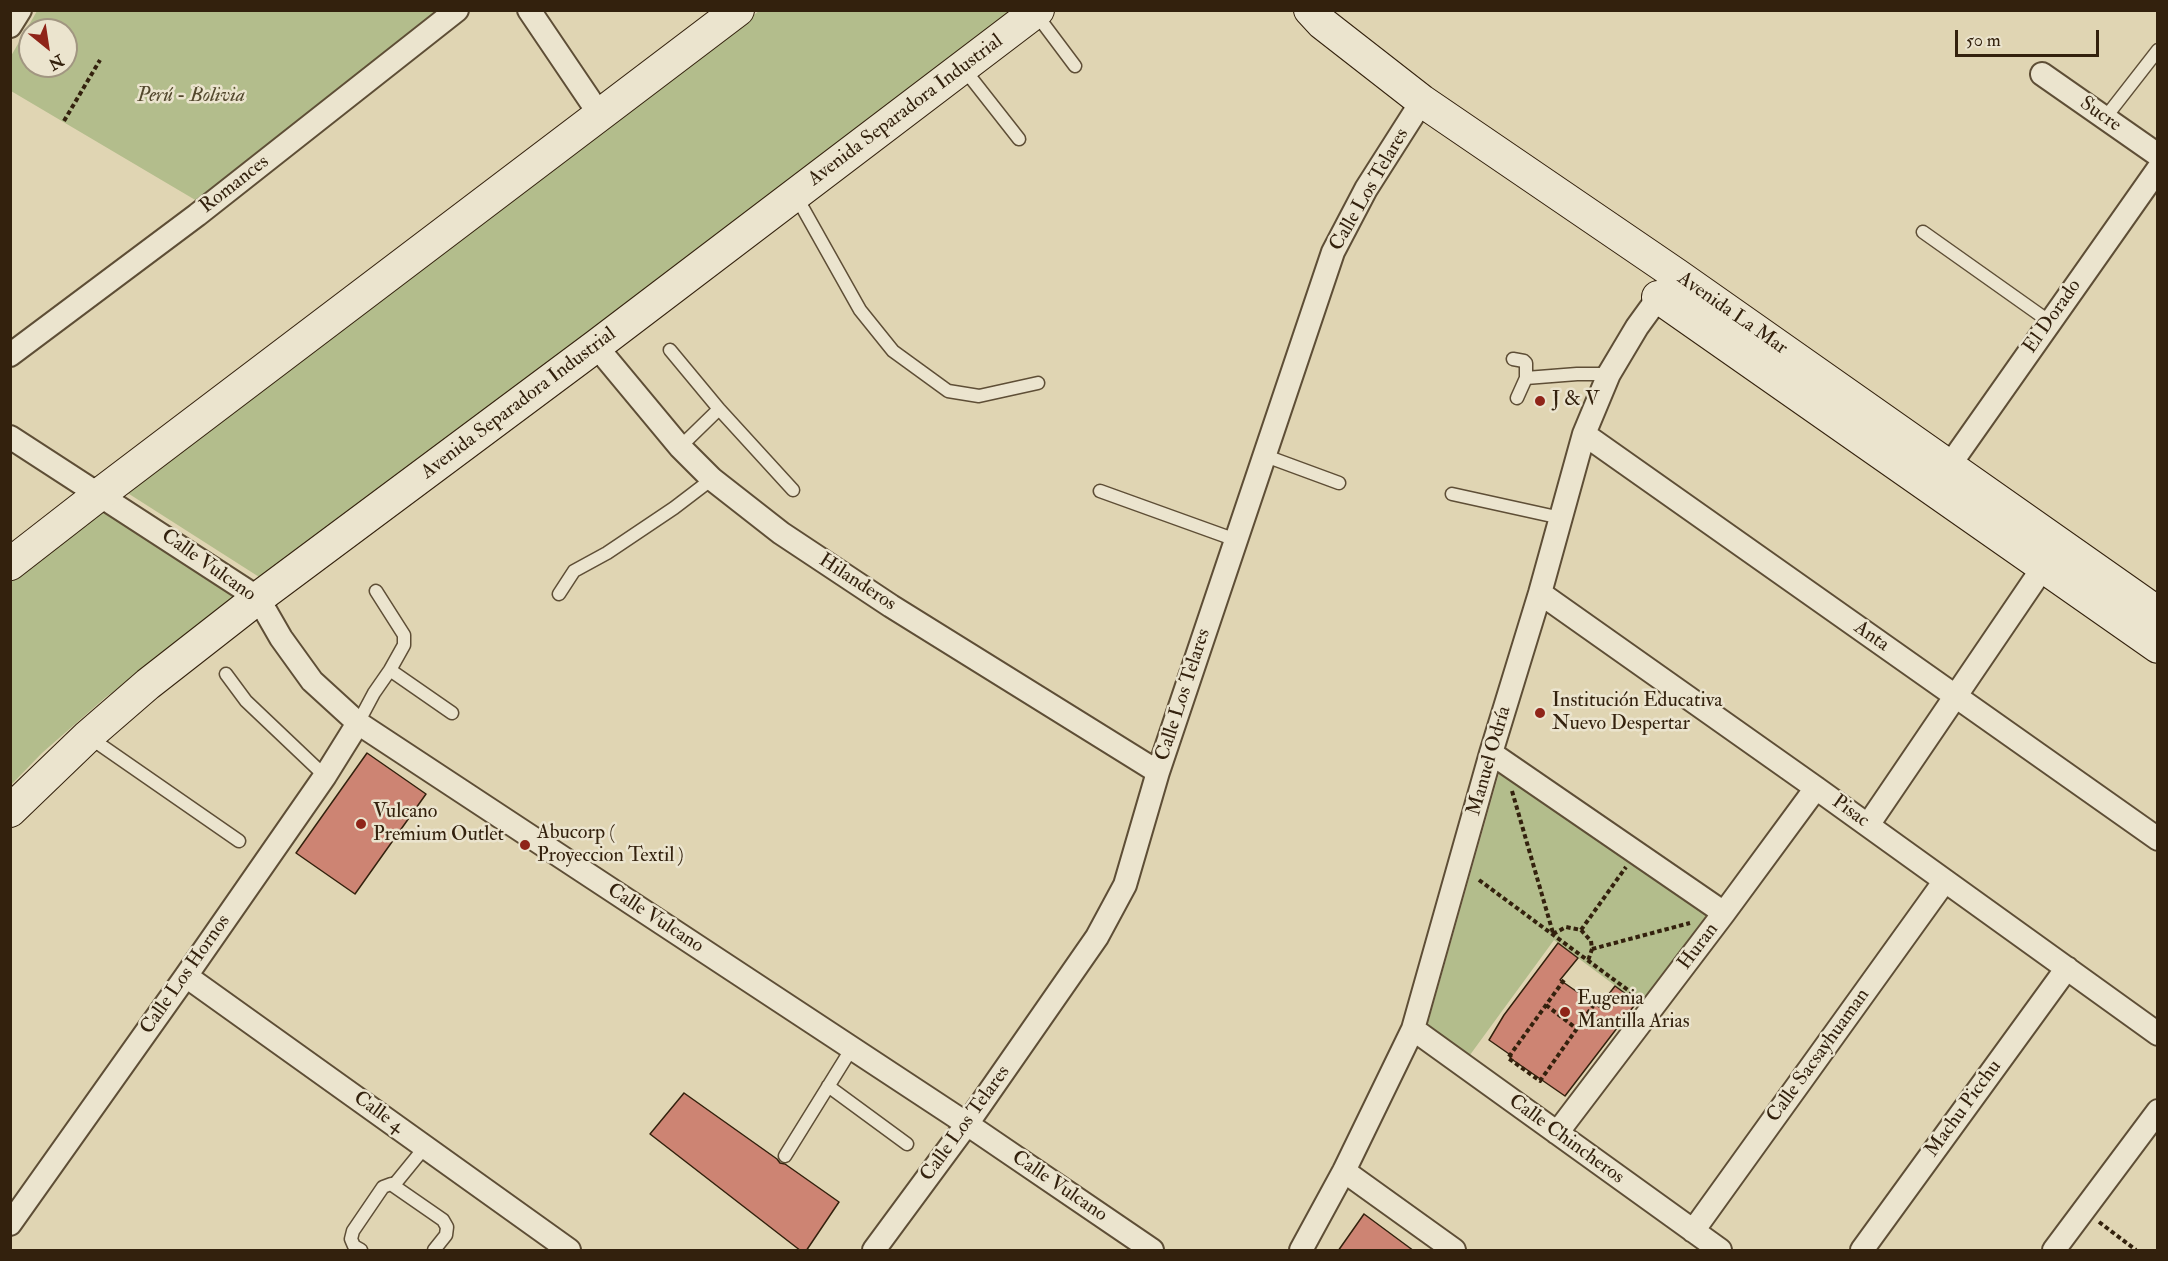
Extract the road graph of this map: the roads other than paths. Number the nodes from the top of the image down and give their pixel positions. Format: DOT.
graph roads {
  1 [pos="20,10"];
  2 [pos="457,10"];
  3 [pos="529,10"];
  4 [pos="738,10"];
  5 [pos="1310,10"];
  6 [pos="1037,12"];
  7 [pos="10,26"];
  8 [pos="2157,50"];
  9 [pos="1075,66"];
  10 [pos="963,68"];
  11 [pos="2042,74"];
  12 [pos="1422,101"];
  13 [pos="600,115"];
  14 [pos="2105,118"];
  15 [pos="1019,139"];
  16 [pos="2157,155"];
  17 [pos="2157,169"];
  18 [pos="796,195"];
  19 [pos="1923,232"];
  20 [pos="1667,286"];
  21 [pos="2050,322"];
  22 [pos="596,346"];
  23 [pos="670,350"];
  24 [pos="10,355"];
  25 [pos="1513,359"];
  26 [pos="1609,374"];
  27 [pos="1526,378"];
  28 [pos="1038,383"];
  29 [pos="1517,399"];
  30 [pos="719,409"];
  31 [pos="1584,434"];
  32 [pos="10,437"];
  33 [pos="680,447"];
  34 [pos="1263,455"];
  35 [pos="1949,466"];
  36 [pos="712,479"];
  37 [pos="1339,483"];
  38 [pos="793,490"];
  39 [pos="1100,490"];
  40 [pos="100,494"];
  41 [pos="1452,494"];
  42 [pos="1561,518"];
  43 [pos="1236,540"];
  44 [pos="10,564"];
  45 [pos="2044,566"];
  46 [pos="376,591"];
  47 [pos="1540,593"];
  48 [pos="559,594"];
  49 [pos="258,598"];
  50 [pos="2157,613"];
  51 [pos="2157,646"];
  52 [pos="390,670"];
  53 [pos="226,674"];
  54 [pos="1955,697"];
  55 [pos="452,713"];
  56 [pos="358,723"];
  57 [pos="88,736"];
  58 [pos="1491,753"];
  59 [pos="1158,772"];
  60 [pos="325,776"];
  61 [pos="1816,788"];
  62 [pos="10,811"];
  63 [pos="1868,825"];
  64 [pos="2157,839"];
  65 [pos="239,842"];
  66 [pos="1944,882"];
  67 [pos="1724,913"];
  68 [pos="2067,968"];
  69 [pos="186,976"];
  70 [pos="1413,1029"];
  71 [pos="2157,1034"];
  72 [pos="852,1048"];
  73 [pos="828,1086"];
  74 [pos="2157,1111"];
  75 [pos="967,1124"];
  76 [pos="1557,1133"];
  77 [pos="907,1144"];
  78 [pos="425,1147"];
  79 [pos="784,1156"];
  80 [pos="1344,1171"];
  81 [pos="393,1185"];
  82 [pos="10,1224"];
  83 [pos="1693,1231"];
  84 [pos="361,1251"];
  85 [pos="434,1251"];
  86 [pos="569,1251"];
  87 [pos="873,1251"];
  88 [pos="1152,1251"];
  89 [pos="1301,1251"];
  90 [pos="1454,1251"];
  91 [pos="1720,1251"];
  92 [pos="1862,1251"];
  93 [pos="2054,1251"];
  1 -- 7 [label="street"];
  2 -- 24 [label="street, Romances"];
  3 -- 13 [label="street"];
  4 -- 13 [label="main road"];
  5 -- 12 [label="main road, Avenida La Mar"];
  6 -- 9 [label="lane"];
  6 -- 10 [label="main road, Avenida Separadora Industrial"];
  8 -- 14 [label="lane"];
  10 -- 15 [label="lane"];
  10 -- 18 [label="main road, Avenida Separadora Industrial"];
  11 -- 14 [label="street, Sucre"];
  12 -- 20 [label="main road, Avenida La Mar"];
  12 -- 34 [label="street, Calle Los Telares"];
  13 -- 40 [label="main road"];
  14 -- 16 [label="street, Sucre"];
  17 -- 21 [label="street, El Dorado"];
  18 -- 22 [label="main road, Avenida Separadora Industrial"];
  18 -- 28 [label="lane"];
  19 -- 21 [label="lane"];
  20 -- 26 [label="street, Manuel Odría"];
  20 -- 35 [label="main road, Avenida La Mar"];
  20 -- 45 [label="main road, Avenida La Mar"];
  21 -- 35 [label="street, El Dorado"];
  22 -- 33 [label="street, Hilanderos"];
  22 -- 49 [label="main road, Avenida Separadora Industrial"];
  23 -- 30 [label="lane"];
  25 -- 27 [label="lane"];
  26 -- 27 [label="lane"];
  26 -- 31 [label="street, Manuel Odría"];
  27 -- 29 [label="lane"];
  30 -- 33 [label="lane"];
  30 -- 38 [label="lane"];
  31 -- 42 [label="street, Manuel Odría"];
  31 -- 54 [label="street, Anta"];
  32 -- 40 [label="street, Calle Vulcano"];
  33 -- 36 [label="street, Hilanderos"];
  34 -- 37 [label="lane"];
  34 -- 43 [label="street, Calle Los Telares"];
  35 -- 50 [label="main road, Avenida La Mar"];
  36 -- 48 [label="lane"];
  36 -- 59 [label="street, Hilanderos"];
  39 -- 43 [label="lane"];
  40 -- 44 [label="main road"];
  40 -- 49 [label="street, Calle Vulcano"];
  41 -- 42 [label="lane"];
  42 -- 47 [label="street, Manuel Odría"];
  43 -- 59 [label="street, Calle Los Telares"];
  45 -- 51 [label="main road, Avenida La Mar"];
  45 -- 54 [label="street"];
  46 -- 52 [label="lane"];
  47 -- 58 [label="street, Manuel Odría"];
  47 -- 61 [label="street, Pisac"];
  49 -- 56 [label="street, Calle Vulcano"];
  49 -- 57 [label="main road, Avenida Separadora Industrial"];
  52 -- 55 [label="lane"];
  52 -- 56 [label="lane"];
  53 -- 60 [label="lane"];
  54 -- 63 [label="street"];
  54 -- 64 [label="street, Anta"];
  56 -- 60 [label="street, Calle Los Hornos"];
  56 -- 72 [label="street, Calle Vulcano"];
  57 -- 62 [label="main road, Avenida Separadora Industrial"];
  57 -- 65 [label="lane"];
  58 -- 67 [label="street"];
  58 -- 70 [label="street, Manuel Odría"];
  59 -- 75 [label="street, Calle Los Telares"];
  60 -- 69 [label="street, Calle Los Hornos"];
  61 -- 63 [label="street, Pisac"];
  61 -- 67 [label="street, Huran"];
  63 -- 66 [label="street, Pisac"];
  66 -- 68 [label="street, Pisac"];
  66 -- 83 [label="street, Calle Sacsayhuaman"];
  67 -- 76 [label="street, Huran"];
  68 -- 71 [label="street, Pisac"];
  68 -- 92 [label="street, Machu Picchu"];
  69 -- 78 [label="street, Calle 4"];
  69 -- 82 [label="street, Calle Los Hornos"];
  70 -- 76 [label="street, Calle Chincheros"];
  70 -- 80 [label="street, Manuel Odría"];
  72 -- 73 [label="lane"];
  72 -- 75 [label="street, Calle Vulcano"];
  73 -- 77 [label="lane"];
  73 -- 79 [label="lane"];
  74 -- 93 [label="street"];
  75 -- 87 [label="street, Calle Los Telares"];
  75 -- 88 [label="street, Calle Vulcano"];
  76 -- 83 [label="street, Calle Chincheros"];
  78 -- 81 [label="lane"];
  78 -- 86 [label="street, Calle 4"];
  80 -- 89 [label="street, Manuel Odría"];
  80 -- 90 [label="street"];
  81 -- 84 [label="lane"];
  81 -- 85 [label="lane"];
  83 -- 91 [label="street, Calle Chincheros"];
}
